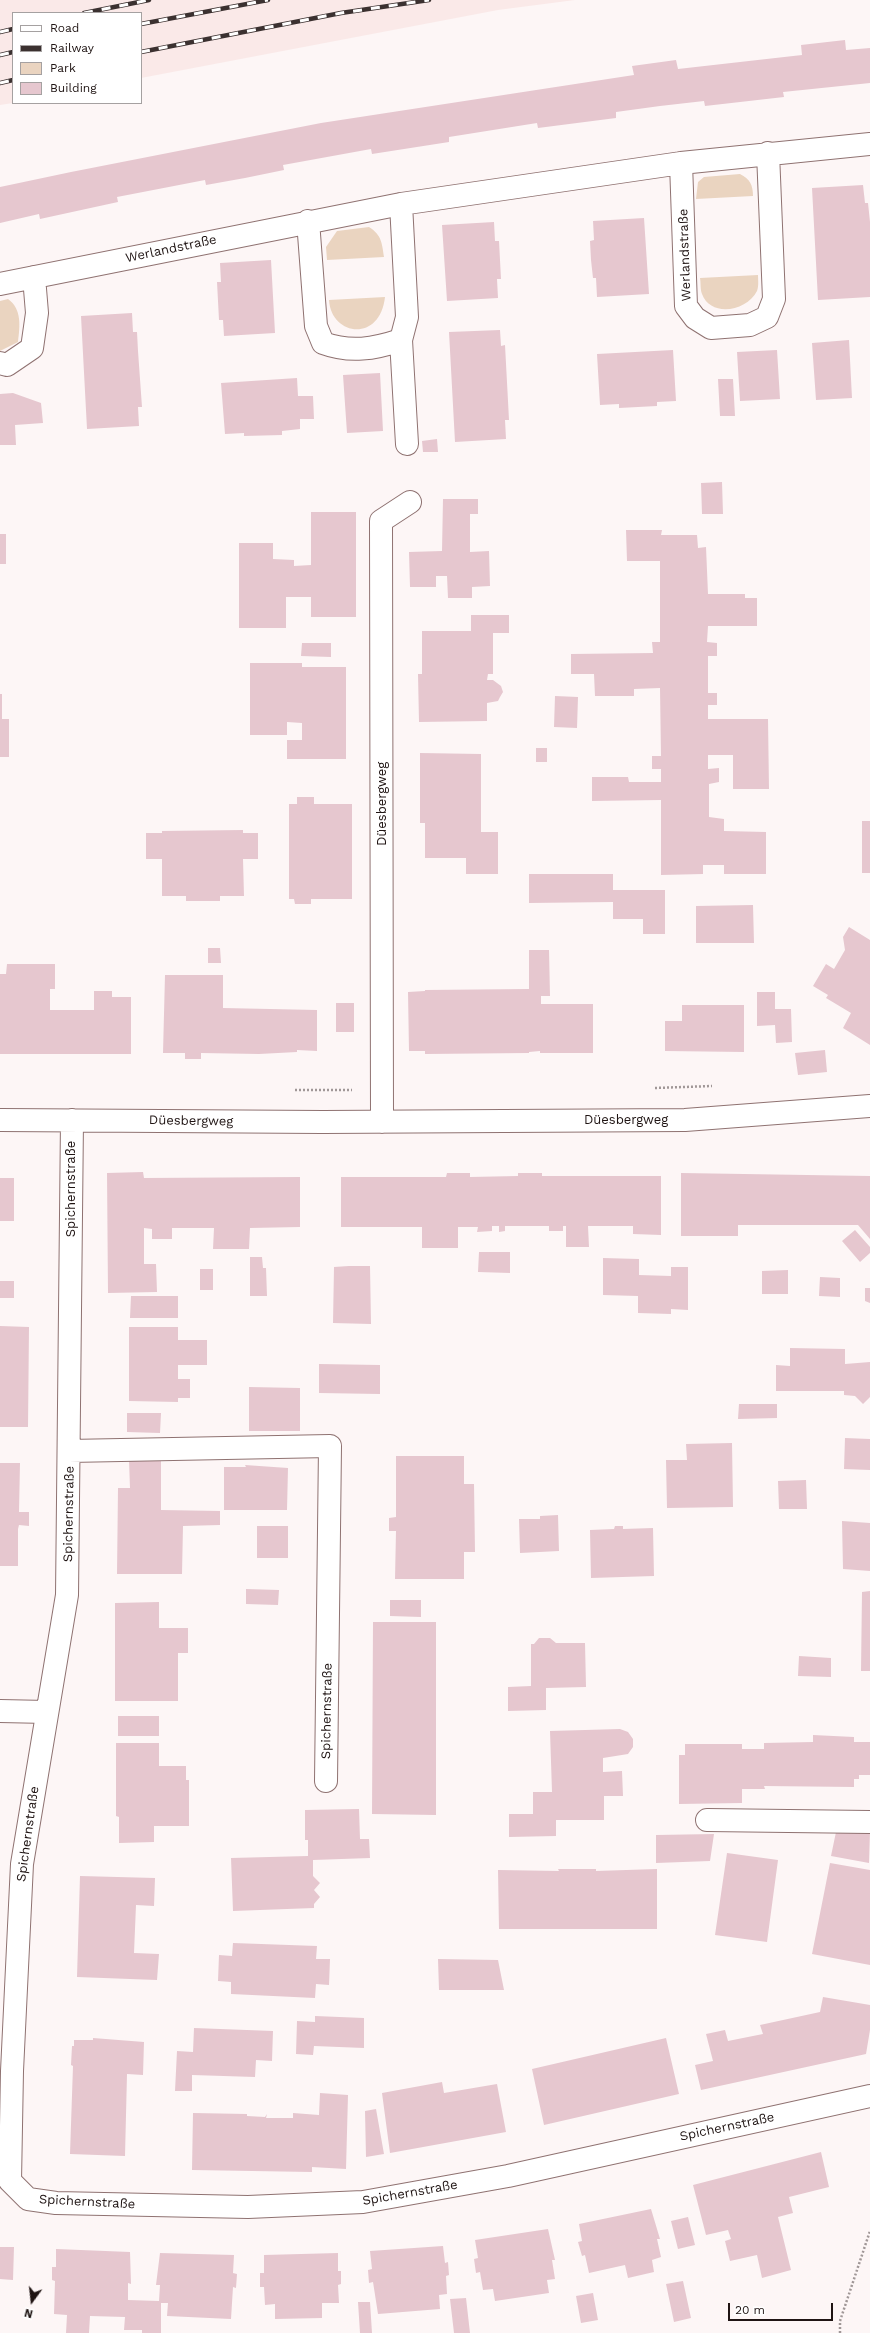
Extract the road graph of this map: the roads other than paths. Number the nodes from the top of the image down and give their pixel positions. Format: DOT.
graph roads {
  1 [pos="870,144"];
  2 [pos="768,153"];
  3 [pos="681,163"];
  4 [pos="401,204"];
  5 [pos="308,221"];
  6 [pos="34,277"];
  7 [pos="0,284"];
  8 [pos="400,340"];
  9 [pos="0,364"];
  10 [pos="407,444"];
  11 [pos="410,502"];
  12 [pos="870,1106"];
  13 [pos="0,1120"];
  14 [pos="72,1120"];
  15 [pos="382,1122"];
  16 [pos="70,1451"];
  17 [pos="0,1711"];
  18 [pos="47,1712"];
  19 [pos="326,1781"];
  20 [pos="707,1820"];
  21 [pos="870,1822"];
  22 [pos="870,2096"];
  1 -- 2 [label="street, Werlandstraße"];
  2 -- 3 [label="street, Werlandstraße"];
  2 -- 3 [label="street, Werlandstraße"];
  3 -- 4 [label="street, Werlandstraße"];
  4 -- 5 [label="street, Werlandstraße"];
  4 -- 8 [label="street"];
  5 -- 6 [label="street, Werlandstraße"];
  5 -- 8 [label="street"];
  6 -- 7 [label="street, Werlandstraße"];
  6 -- 9 [label="street"];
  8 -- 10 [label="street"];
  11 -- 15 [label="street, Düesbergweg"];
  12 -- 15 [label="street, Düesbergweg"];
  13 -- 14 [label="street, Düesbergweg"];
  14 -- 15 [label="street, Düesbergweg"];
  14 -- 16 [label="street, Spichernstraße"];
  16 -- 18 [label="street, Spichernstraße"];
  16 -- 19 [label="street, Spichernstraße"];
  17 -- 18 [label="street"];
  18 -- 22 [label="street, Spichernstraße"];
  20 -- 21 [label="street"];
}
